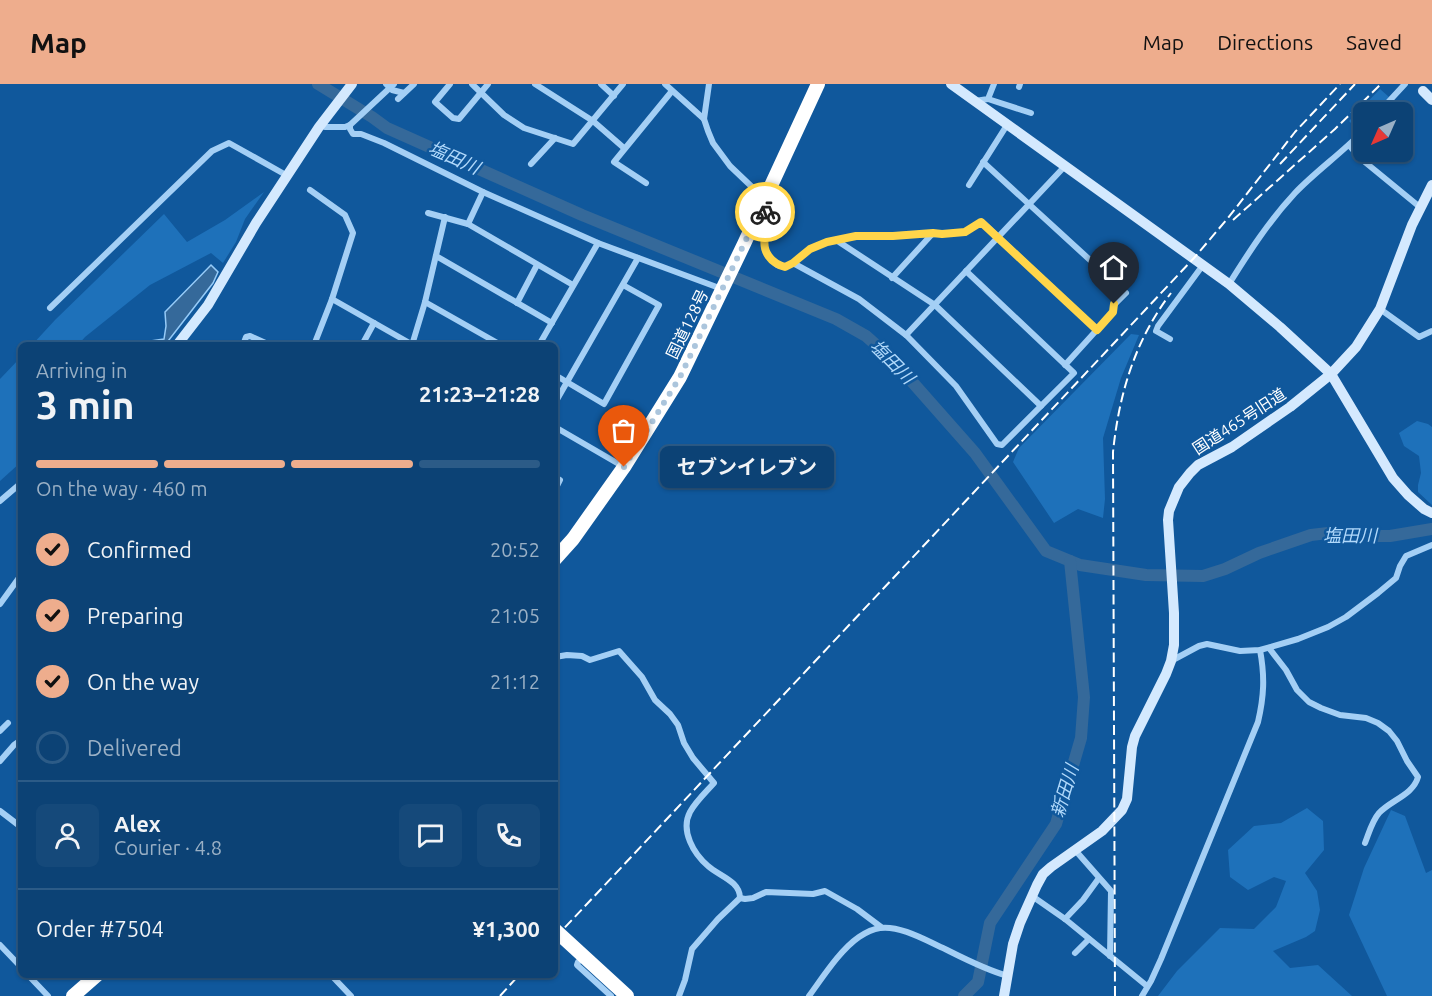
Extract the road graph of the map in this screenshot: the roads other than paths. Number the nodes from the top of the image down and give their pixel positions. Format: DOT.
graph roads {
  1 [pos="352,84"];
  2 [pos="386,84"];
  3 [pos="394,84"];
  4 [pos="414,84"];
  5 [pos="450,84"];
  6 [pos="472,84"];
  7 [pos="488,84"];
  8 [pos="535,84"];
  9 [pos="601,84"];
  10 [pos="623,84"];
  11 [pos="665,84"];
  12 [pos="709,84"];
  13 [pos="818,84"];
  14 [pos="951,84"];
  15 [pos="994,84"];
  16 [pos="1405,84"];
  17 [pos="672,91"];
  18 [pos="1423,91"];
  19 [pos="481,92"];
  20 [pos="404,93"];
  21 [pos="614,96"];
  22 [pos="398,99"];
  23 [pos="988,99"];
  24 [pos="1432,100"];
  25 [pos="974,101"];
  26 [pos="1388,102"];
  27 [pos="1031,113"];
  28 [pos="704,119"];
  29 [pos="593,121"];
  30 [pos="350,125"];
  31 [pos="1007,125"];
  32 [pos="322,127"];
  33 [pos="555,138"];
  34 [pos="1353,141"];
  35 [pos="1349,145"];
  36 [pos="624,148"];
  37 [pos="983,162"];
  38 [pos="531,164"];
  39 [pos="1065,166"];
  40 [pos="286,175"];
  41 [pos="646,183"];
  42 [pos="969,185"];
  43 [pos="1432,185"];
  44 [pos="310,190"];
  45 [pos="483,192"];
  46 [pos="1030,203"];
  47 [pos="762,204"];
  48 [pos="1421,208"];
  49 [pos="428,213"];
  50 [pos="445,217"];
  51 [pos="468,224"];
  52 [pos="933,233"];
  53 [pos="998,238"];
  54 [pos="836,240"];
  55 [pos="598,243"];
  56 [pos="436,256"];
  57 [pos="638,258"];
  58 [pos="793,263"];
  59 [pos="537,265"];
  60 [pos="1203,265"];
  61 [pos="966,271"];
  62 [pos="892,278"];
  63 [pos="1229,284"];
  64 [pos="573,285"];
  65 [pos="623,285"];
  66 [pos="723,289"];
  67 [pos="333,299"];
  68 [pos="425,302"];
  69 [pos="517,303"];
  70 [pos="935,304"];
  71 [pos="50,308"];
  72 [pos="1380,309"];
  73 [pos="374,323"];
  74 [pos="552,323"];
  75 [pos="1097,330"];
  76 [pos="1432,331"];
  77 [pos="906,335"];
  78 [pos="1170,339"];
  79 [pos="179,342"];
  80 [pos="244,342"];
  81 [pos="263,342"];
  82 [pos="315,342"];
  83 [pos="364,342"];
  84 [pos="407,342"];
  85 [pos="413,342"];
  86 [pos="496,342"];
  87 [pos="541,342"];
  88 [pos="1065,365"];
  89 [pos="1331,374"];
  90 [pos="558,377"];
  91 [pos="567,382"];
  92 [pos="558,398"];
  93 [pos="1041,406"];
  94 [pos="558,429"];
  95 [pos="624,467"];
  96 [pos="18,486"];
  97 [pos="0,501"];
  98 [pos="1428,511"];
  99 [pos="1432,545"];
  100 [pos="558,556"];
  101 [pos="18,579"];
  102 [pos="0,604"];
  103 [pos="1269,648"];
  104 [pos="1260,650"];
  105 [pos="558,656"];
  106 [pos="1171,662"];
  107 [pos="8,723"];
  108 [pos="0,731"];
  109 [pos="18,742"];
  110 [pos="0,761"];
  111 [pos="0,811"];
  112 [pos="18,825"];
  113 [pos="1365,843"];
  114 [pos="1076,850"];
  115 [pos="1099,878"];
  116 [pos="1032,896"];
  117 [pos="740,898"];
  118 [pos="1065,919"];
  119 [pos="881,927"];
  120 [pos="558,933"];
  121 [pos="1089,939"];
  122 [pos="0,945"];
  123 [pos="3,953"];
  124 [pos="1075,953"];
  125 [pos="1110,956"];
  126 [pos="578,962"];
  127 [pos="18,965"];
  128 [pos="1008,976"];
  129 [pos="31,978"];
  130 [pos="94,978"];
  131 [pos="334,978"];
  132 [pos="1147,986"];
  133 [pos="48,996"];
  134 [pos="73,996"];
  135 [pos="351,996"];
  136 [pos="611,996"];
  137 [pos="627,996"];
  138 [pos="679,996"];
  139 [pos="809,996"];
  140 [pos="1004,996"];
  141 [pos="1142,996"];
  1 -- 32 [label="street"];
  2 -- 20 [label="street"];
  3 -- 30 [label="street"];
  4 -- 20 [label="street"];
  5 -- 19 [label="street"];
  6 -- 19 [label="street"];
  7 -- 19 [label="street"];
  8 -- 29 [label="street"];
  9 -- 21 [label="street"];
  10 -- 21 [label="street"];
  11 -- 17 [label="street"];
  12 -- 28 [label="street"];
  13 -- 47 [label="highway, 国道128号"];
  14 -- 25 [label="street"];
  15 -- 23 [label="street"];
  16 -- 26 [label="street"];
  17 -- 28 [label="street"];
  17 -- 36 [label="street"];
  18 -- 24 [label="street"];
  19 -- 33 [label="street"];
  20 -- 22 [label="street"];
  21 -- 29 [label="street"];
  23 -- 25 [label="street"];
  23 -- 27 [label="street"];
  25 -- 31 [label="street"];
  28 -- 47 [label="street"];
  29 -- 33 [label="street"];
  29 -- 36 [label="street"];
  30 -- 32 [label="street"];
  30 -- 45 [label="street"];
  31 -- 37 [label="street"];
  31 -- 39 [label="street"];
  32 -- 40 [label="street"];
  33 -- 38 [label="street"];
  34 -- 35 [label="street"];
  35 -- 48 [label="street"];
  35 -- 63 [label="street"];
  36 -- 41 [label="street"];
  37 -- 42 [label="street"];
  37 -- 46 [label="street"];
  39 -- 46 [label="street"];
  39 -- 60 [label="street"];
  40 -- 71 [label="street"];
  40 -- 79 [label="street"];
  43 -- 48 [label="street, 国道465号旧道"];
  44 -- 67 [label="street"];
  45 -- 51 [label="street"];
  45 -- 55 [label="street"];
  46 -- 53 [label="street"];
  46 -- 75 [label="street"];
  47 -- 58 [label="street"];
  47 -- 66 [label="highway, 国道128号"];
  48 -- 72 [label="street, 国道465号旧道"];
  49 -- 50 [label="street"];
  50 -- 51 [label="street"];
  50 -- 56 [label="street"];
  51 -- 59 [label="street"];
  52 -- 53 [label="street"];
  52 -- 54 [label="street"];
  52 -- 62 [label="street"];
  53 -- 61 [label="street"];
  53 -- 75 [label="street"];
  54 -- 58 [label="street"];
  54 -- 62 [label="street"];
  55 -- 57 [label="street"];
  55 -- 64 [label="street"];
  56 -- 68 [label="street"];
  56 -- 69 [label="street"];
  57 -- 65 [label="street"];
  57 -- 66 [label="street"];
  58 -- 77 [label="street"];
  59 -- 64 [label="street"];
  59 -- 69 [label="street"];
  60 -- 63 [label="street"];
  60 -- 78 [label="street"];
  61 -- 70 [label="street"];
  61 -- 88 [label="street"];
  62 -- 70 [label="street"];
  63 -- 89 [label="street"];
  64 -- 74 [label="street"];
  65 -- 91 [label="street"];
  65 -- 91 [label="street"];
  66 -- 95 [label="highway, 国道128号"];
  67 -- 73 [label="street"];
  67 -- 82 [label="street"];
  68 -- 85 [label="street"];
  68 -- 86 [label="street"];
  69 -- 74 [label="street"];
  70 -- 77 [label="street"];
  70 -- 93 [label="street"];
  72 -- 76 [label="street"];
  72 -- 89 [label="street, 国道465号旧道"];
  73 -- 83 [label="street"];
  73 -- 84 [label="street"];
  74 -- 87 [label="street"];
  75 -- 88 [label="street"];
  77 -- 93 [label="street"];
  80 -- 81 [label="street"];
  88 -- 93 [label="street"];
  89 -- 98 [label="street"];
  89 -- 106 [label="street, 国道465号旧道"];
  90 -- 91 [label="street"];
  91 -- 92 [label="street"];
  94 -- 95 [label="street"];
  95 -- 100 [label="highway, 国道128号"];
  96 -- 97 [label="street"];
  99 -- 103 [label="street"];
  101 -- 102 [label="street"];
  103 -- 104 [label="street"];
  103 -- 113 [label="street"];
  104 -- 106 [label="street"];
  104 -- 132 [label="street"];
  105 -- 117 [label="street"];
  106 -- 114 [label="street, 国道465号旧道"];
  107 -- 108 [label="street"];
  109 -- 110 [label="street"];
  111 -- 112 [label="street"];
  114 -- 115 [label="street"];
  114 -- 116 [label="street, 国道465号旧道"];
  115 -- 118 [label="street"];
  115 -- 125 [label="street"];
  116 -- 118 [label="street"];
  116 -- 128 [label="street, 国道465号旧道"];
  117 -- 119 [label="street"];
  117 -- 138 [label="street"];
  118 -- 121 [label="street"];
  119 -- 128 [label="street"];
  119 -- 139 [label="street"];
  120 -- 137 [label="highway"];
  121 -- 124 [label="street"];
  121 -- 125 [label="street"];
  122 -- 123 [label="street"];
  123 -- 127 [label="street"];
  125 -- 132 [label="street"];
  126 -- 136 [label="street"];
  128 -- 140 [label="street, 国道465号旧道"];
  129 -- 133 [label="street"];
  130 -- 134 [label="highway"];
  131 -- 135 [label="street"];
  132 -- 141 [label="street"];
}
